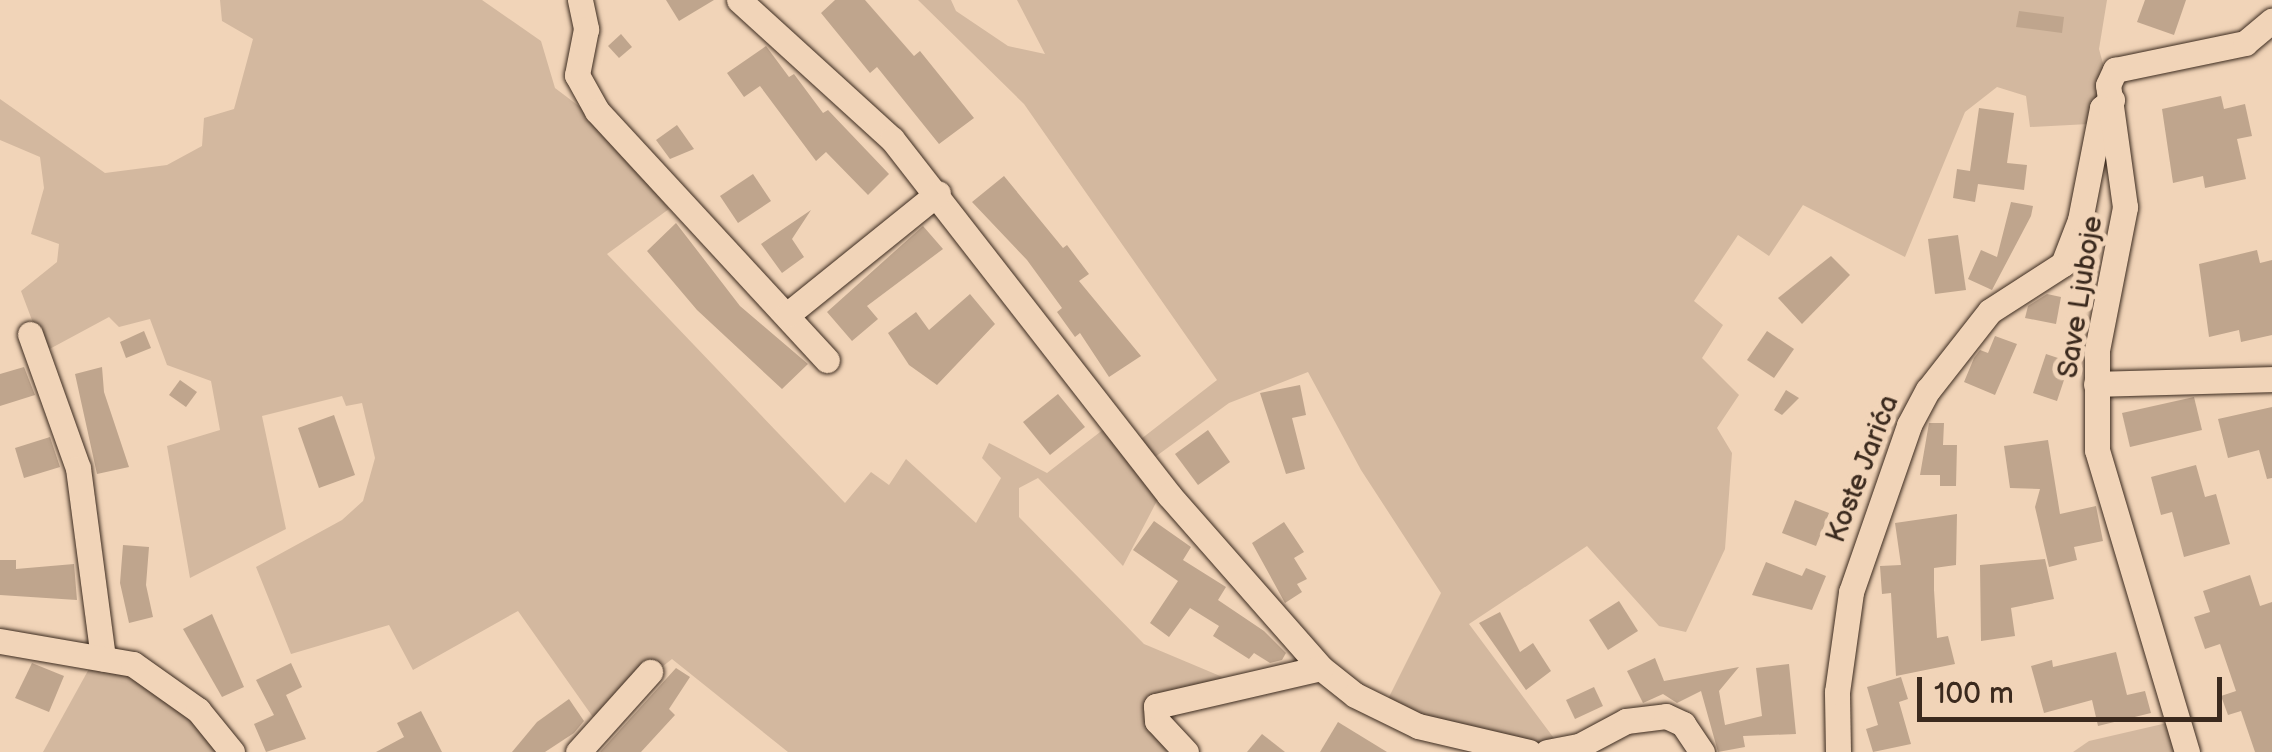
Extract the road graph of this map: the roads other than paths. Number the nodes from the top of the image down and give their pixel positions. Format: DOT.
graph roads {
  1 [pos="580,0"];
  2 [pos="739,0"];
  3 [pos="2272,20"];
  4 [pos="2112,100"];
  5 [pos="938,193"];
  6 [pos="787,315"];
  7 [pos="30,334"];
  8 [pos="827,360"];
  9 [pos="2272,379"];
  10 [pos="2096,384"];
  11 [pos="0,640"];
  12 [pos="103,658"];
  13 [pos="1321,668"];
  14 [pos="650,672"];
  15 [pos="232,752"];
  16 [pos="578,752"];
  17 [pos="1186,752"];
  18 [pos="1528,752"];
  19 [pos="1547,752"];
  20 [pos="1702,752"];
  21 [pos="1838,752"];
  22 [pos="2187,752"];
  1 -- 6 [label="street"];
  2 -- 5 [label="street"];
  3 -- 4 [label="street"];
  4 -- 10 [label="street, Save Ljuboje"];
  4 -- 21 [label="street, Koste Jarića"];
  5 -- 6 [label="street"];
  5 -- 13 [label="street"];
  6 -- 8 [label="street"];
  7 -- 12 [label="street"];
  9 -- 10 [label="street"];
  10 -- 22 [label="street, Save Ljuboje"];
  11 -- 12 [label="street"];
  12 -- 15 [label="street"];
  13 -- 17 [label="street"];
  13 -- 18 [label="street"];
  14 -- 16 [label="street"];
  19 -- 20 [label="street"];
}
